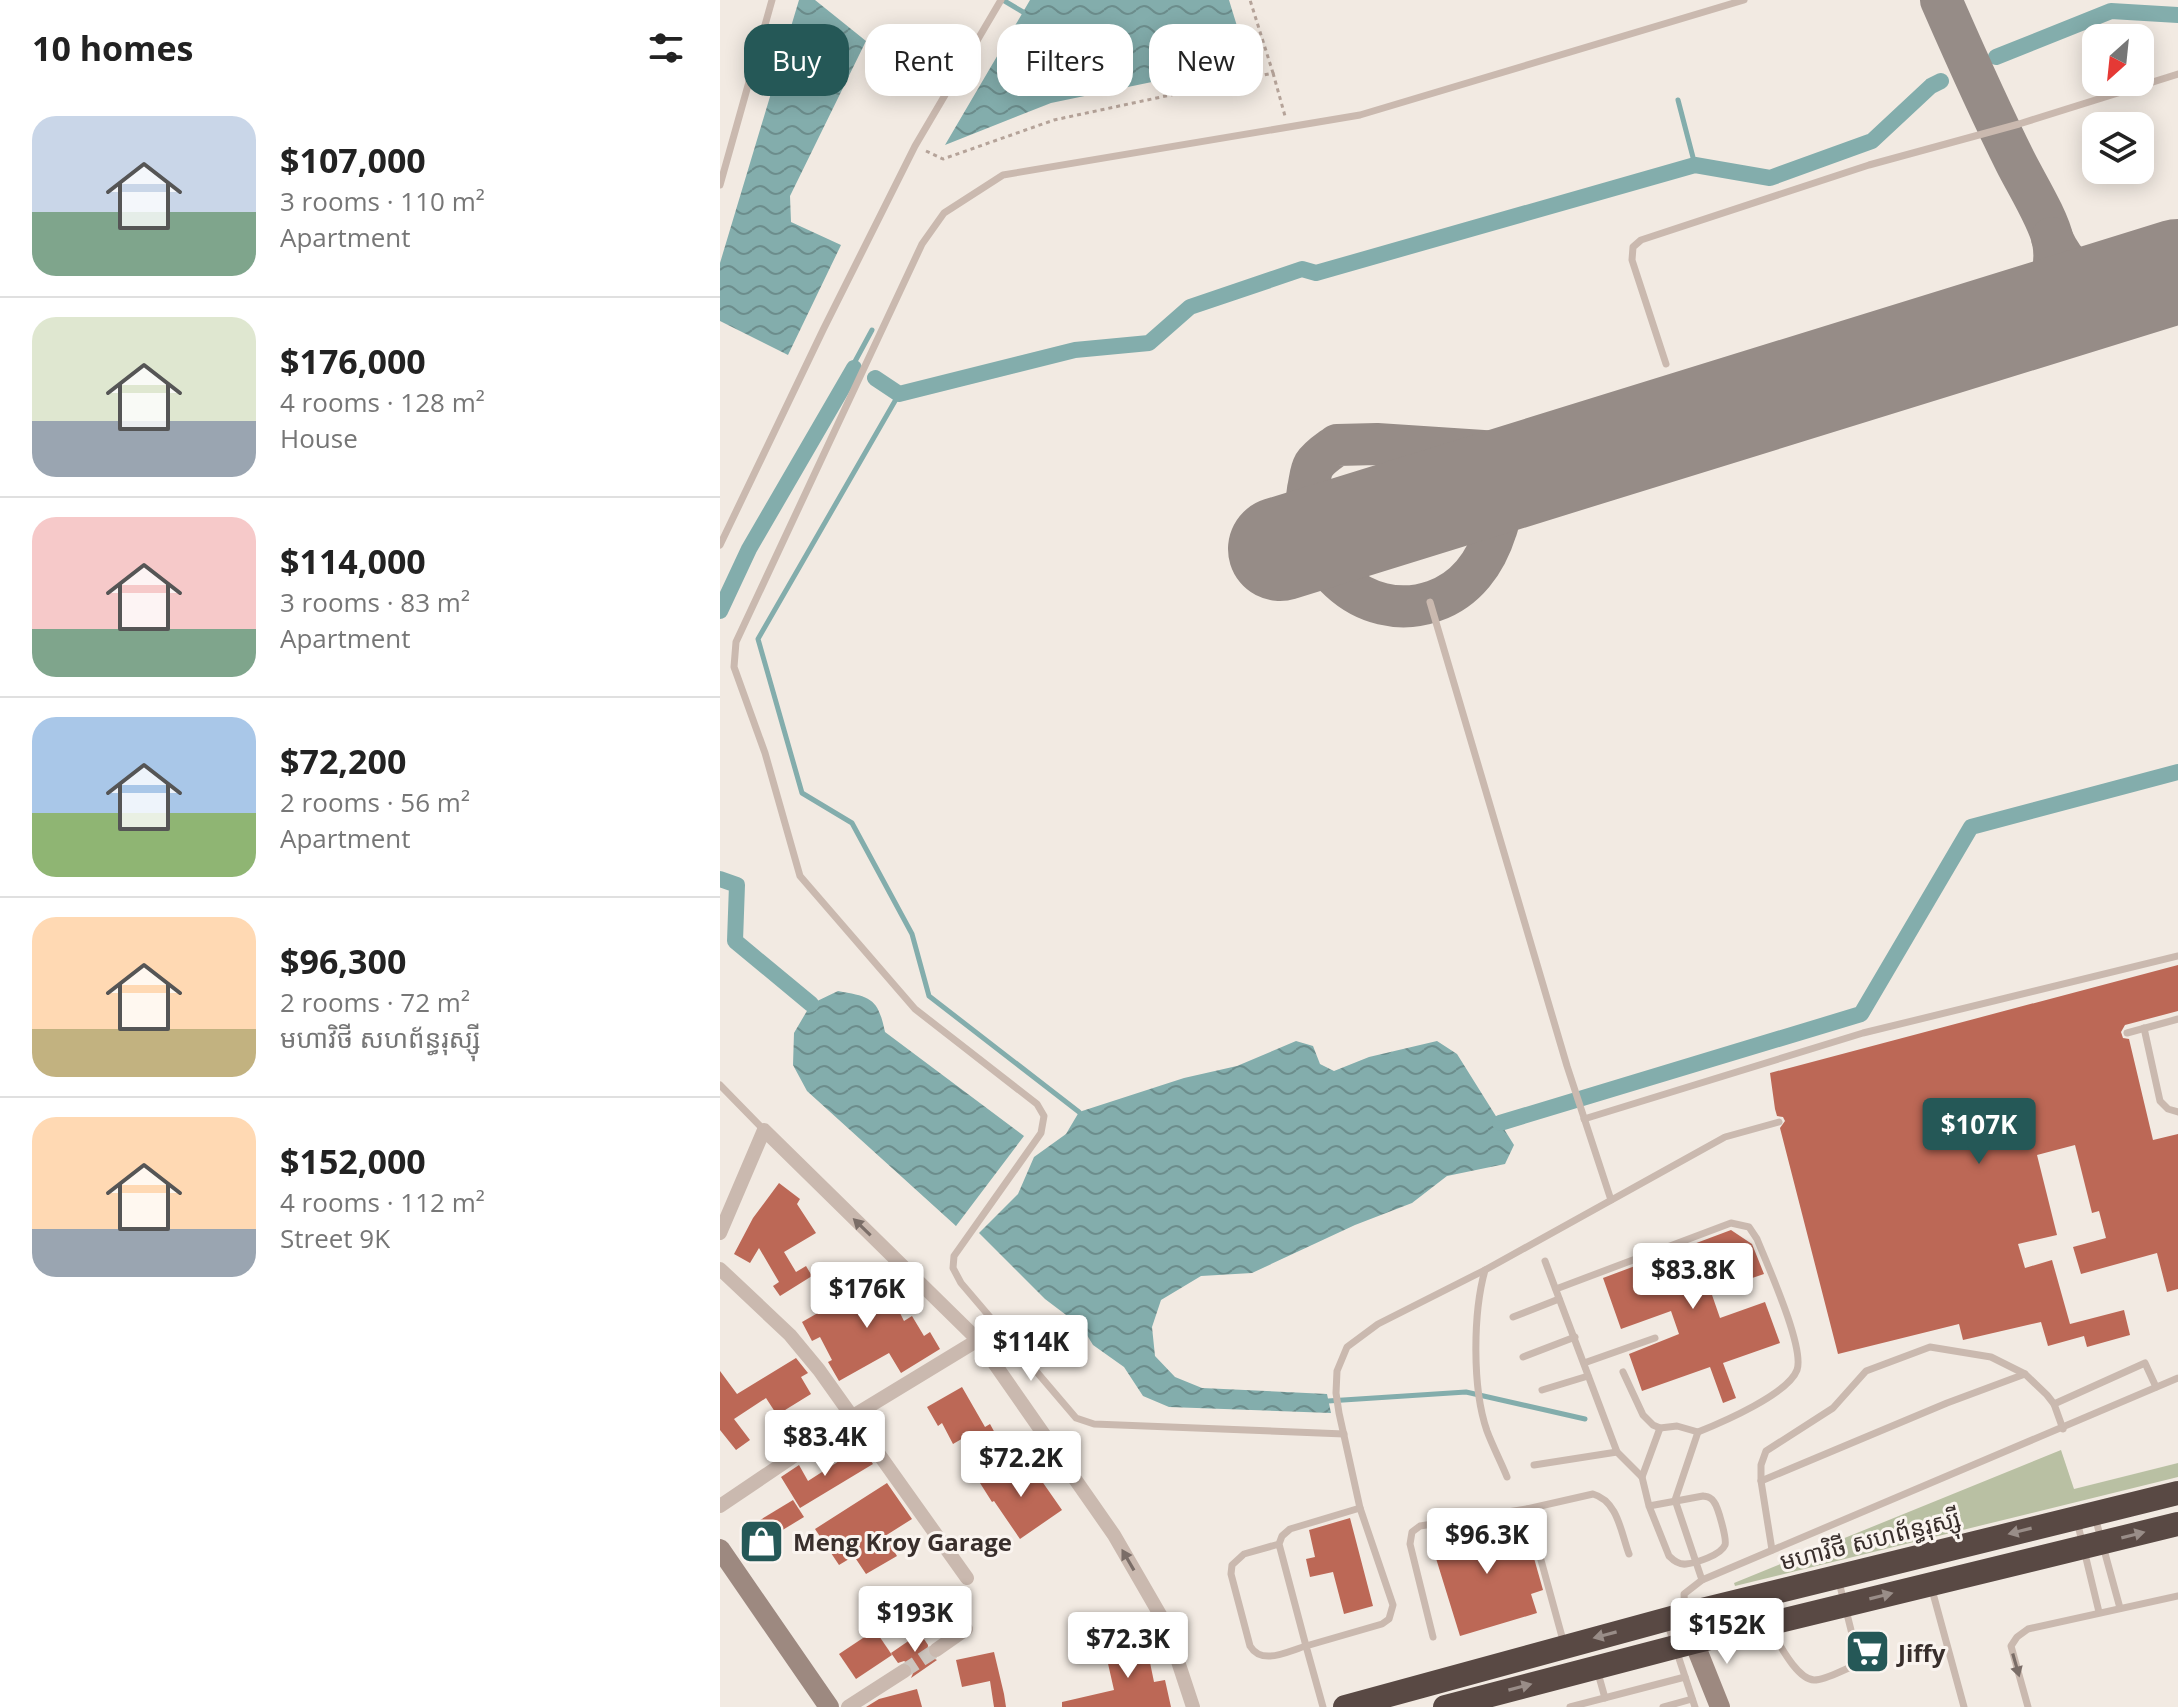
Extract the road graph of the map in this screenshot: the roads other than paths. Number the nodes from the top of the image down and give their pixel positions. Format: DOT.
graph roads {
  1 [pos="772,0"];
  2 [pos="1001,0"];
  3 [pos="1744,0"];
  4 [pos="2178,74"];
  5 [pos="720,185"];
  6 [pos="1666,364"];
  7 [pos="720,545"];
  8 [pos="1430,602"];
  9 [pos="2178,956"];
  10 [pos="2178,1019"];
  11 [pos="2144,1028"];
  12 [pos="2127,1033"];
  13 [pos="720,1085"];
  14 [pos="2178,1112"];
  15 [pos="1584,1119"];
  16 [pos="1779,1122"];
  17 [pos="764,1130"];
  18 [pos="1611,1200"];
  19 [pos="720,1233"];
  20 [pos="1545,1261"];
  21 [pos="720,1269"];
  22 [pos="1485,1270"];
  23 [pos="1556,1289"];
  24 [pos="1559,1299"];
  25 [pos="1513,1317"];
  26 [pos="1575,1337"];
  27 [pos="1655,1338"];
  28 [pos="978,1340"];
  29 [pos="1523,1357"];
  30 [pos="1584,1363"];
  31 [pos="1623,1372"];
  32 [pos="2025,1374"];
  33 [pos="1588,1376"];
  34 [pos="2178,1378"];
  35 [pos="2156,1387"];
  36 [pos="1542,1390"];
  37 [pos="2054,1404"];
  38 [pos="853,1416"];
  39 [pos="1660,1428"];
  40 [pos="2063,1429"];
  41 [pos="1698,1432"];
  42 [pos="1344,1434"];
  43 [pos="1617,1452"];
  44 [pos="1534,1465"];
  45 [pos="1507,1477"];
  46 [pos="1642,1477"];
  47 [pos="1761,1481"];
  48 [pos="2178,1493"];
  49 [pos="1675,1500"];
  50 [pos="720,1506"];
  51 [pos="1649,1506"];
  52 [pos="1360,1508"];
  53 [pos="1527,1509"];
  54 [pos="2085,1515"];
  55 [pos="2178,1524"];
  56 [pos="1279,1544"];
  57 [pos="2092,1545"];
  58 [pos="720,1549"];
  59 [pos="1772,1550"];
  60 [pos="1629,1554"];
  61 [pos="1695,1561"];
  62 [pos="1838,1576"];
  63 [pos="967,1578"];
  64 [pos="1702,1580"];
  65 [pos="1931,1584"];
  66 [pos="2178,1596"];
  67 [pos="1845,1605"];
  68 [pos="2120,1608"];
  69 [pos="2099,1612"];
  70 [pos="1676,1616"];
  71 [pos="1767,1624"];
  72 [pos="966,1629"];
  73 [pos="1433,1637"];
  74 [pos="1684,1644"];
  75 [pos="1306,1646"];
  76 [pos="1564,1646"];
  77 [pos="936,1650"];
  78 [pos="1596,1667"];
  79 [pos="904,1671"];
  80 [pos="1685,1677"];
  81 [pos="1605,1698"];
  82 [pos="1393,1700"];
  83 [pos="1694,1703"];
  84 [pos="829,1707"];
  85 [pos="848,1707"];
  86 [pos="1193,1707"];
  87 [pos="1323,1707"];
  88 [pos="1345,1707"];
  89 [pos="1445,1707"];
  90 [pos="1570,1707"];
  91 [pos="1663,1707"];
  92 [pos="1720,1707"];
  93 [pos="1964,1707"];
  94 [pos="2028,1707"];
  1 -- 5 [label="lane"];
  2 -- 7 [label="lane"];
  3 -- 42 [label="lane"];
  4 -- 6 [label="lane"];
  8 -- 15 [label="lane"];
  9 -- 15 [label="lane"];
  10 -- 11 [label="lane"];
  11 -- 12 [label="lane"];
  11 -- 14 [label="lane"];
  13 -- 17 [label="lane"];
  15 -- 18 [label="lane"];
  16 -- 18 [label="lane"];
  17 -- 19 [label="street"];
  28 -- 17 [label="street, one-way"];
  18 -- 22 [label="lane"];
  20 -- 23 [label="lane"];
  21 -- 38 [label="street"];
  22 -- 42 [label="lane"];
  22 -- 45 [label="lane"];
  23 -- 24 [label="lane"];
  23 -- 41 [label="lane"];
  24 -- 25 [label="lane"];
  24 -- 26 [label="lane"];
  26 -- 29 [label="lane"];
  26 -- 30 [label="lane"];
  27 -- 30 [label="lane"];
  28 -- 38 [label="street"];
  86 -- 28 [label="street, one-way"];
  30 -- 33 [label="lane"];
  31 -- 39 [label="lane"];
  32 -- 37 [label="lane"];
  32 -- 47 [label="lane"];
  32 -- 47 [label="lane"];
  33 -- 36 [label="lane"];
  33 -- 43 [label="lane"];
  34 -- 35 [label="lane"];
  35 -- 37 [label="lane"];
  35 -- 40 [label="lane"];
  37 -- 40 [label="lane"];
  38 -- 50 [label="street"];
  38 -- 63 [label="street"];
  39 -- 41 [label="lane"];
  39 -- 46 [label="lane"];
  40 -- 59 [label="lane"];
  41 -- 49 [label="lane"];
  42 -- 52 [label="lane"];
  43 -- 44 [label="lane"];
  43 -- 46 [label="lane"];
  46 -- 51 [label="lane"];
  47 -- 59 [label="lane"];
  48 -- 54 [label="highway, មហាវិថី សហព័ន្ធរុស្ស៊ី"];
  49 -- 51 [label="lane"];
  49 -- 61 [label="lane"];
  49 -- 61 [label="lane"];
  51 -- 61 [label="lane"];
  52 -- 56 [label="lane"];
  52 -- 75 [label="lane"];
  53 -- 60 [label="lane"];
  53 -- 73 [label="lane"];
  53 -- 76 [label="lane"];
  54 -- 57 [label="lane"];
  54 -- 57 [label="lane"];
  54 -- 62 [label="highway, មហាវិថី សហព័ន្ធរុស្ស៊ី, one-way"];
  57 -- 55 [label="highway, one-way"];
  56 -- 75 [label="lane"];
  56 -- 75 [label="lane"];
  57 -- 65 [label="highway"];
  57 -- 68 [label="lane"];
  57 -- 69 [label="lane"];
  58 -- 84 [label="main road"];
  59 -- 64 [label="lane"];
  61 -- 64 [label="lane"];
  62 -- 67 [label="lane"];
  62 -- 70 [label="highway, មហាវិថី សហព័ន្ធរុស្ស៊ី"];
  64 -- 70 [label="lane"];
  67 -- 65 [label="highway, one-way"];
  65 -- 93 [label="lane"];
  66 -- 68 [label="lane"];
  67 -- 71 [label="highway"];
  67 -- 71 [label="lane"];
  68 -- 69 [label="lane"];
  69 -- 94 [label="lane, one-way"];
  70 -- 74 [label="highway"];
  70 -- 76 [label="highway, មហាវិថី សហព័ន្ធរុស្ស៊ី, one-way"];
  71 -- 74 [label="highway"];
  72 -- 77 [label="street"];
  74 -- 78 [label="highway"];
  74 -- 80 [label="lane"];
  74 -- 92 [label="main road"];
  75 -- 87 [label="lane"];
  76 -- 82 [label="highway, មហាវិថី សហព័ន្ធរុស្ស៊ី"];
  78 -- 81 [label="lane"];
  89 -- 78 [label="highway, one-way"];
  79 -- 85 [label="street"];
  80 -- 81 [label="lane"];
  80 -- 83 [label="lane"];
  81 -- 90 [label="lane"];
  82 -- 88 [label="highway, មហាវិថី សហព័ន្ធរុស្ស៊ី"];
  83 -- 91 [label="lane"];
}
